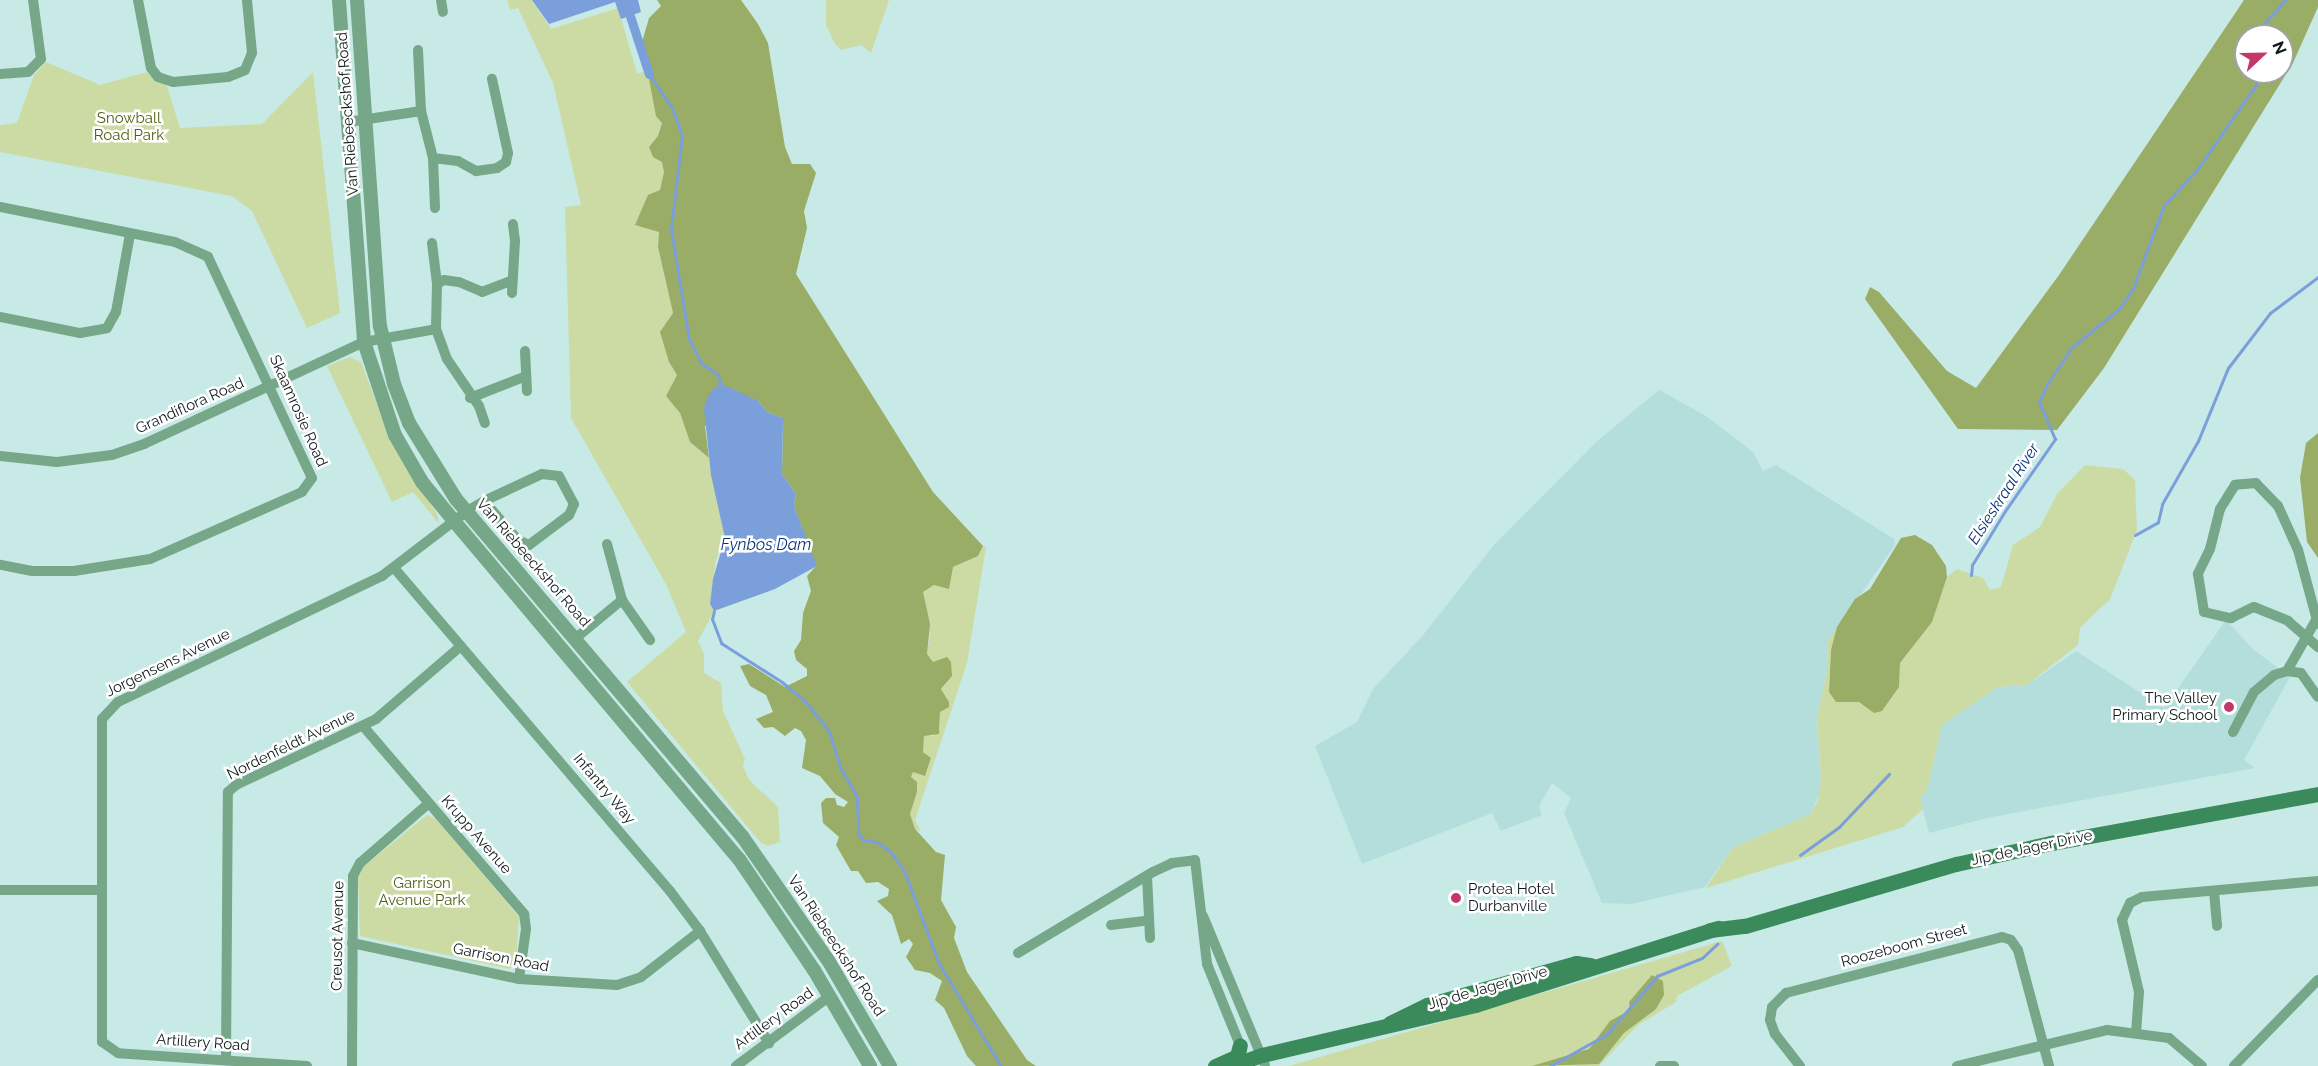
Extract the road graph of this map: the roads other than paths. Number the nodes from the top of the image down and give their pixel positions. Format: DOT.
graph roads {
  1 [pos="33,0"];
  2 [pos="138,0"];
  3 [pos="247,0"];
  4 [pos="339,0"];
  5 [pos="357,0"];
  6 [pos="441,0"];
  7 [pos="443,12"];
  8 [pos="418,50"];
  9 [pos="0,74"];
  10 [pos="492,79"];
  11 [pos="421,111"];
  12 [pos="365,120"];
  13 [pos="348,122"];
  14 [pos="433,158"];
  15 [pos="0,207"];
  16 [pos="435,208"];
  17 [pos="513,224"];
  18 [pos="130,234"];
  19 [pos="432,243"];
  20 [pos="510,281"];
  21 [pos="437,284"];
  22 [pos="512,293"];
  23 [pos="0,317"];
  24 [pos="435,329"];
  25 [pos="382,336"];
  26 [pos="364,342"];
  27 [pos="525,351"];
  28 [pos="524,377"];
  29 [pos="271,386"];
  30 [pos="527,391"];
  31 [pos="470,398"];
  32 [pos="485,423"];
  33 [pos="0,456"];
  34 [pos="484,501"];
  35 [pos="467,511"];
  36 [pos="454,521"];
  37 [pos="607,544"];
  38 [pos="0,565"];
  39 [pos="395,569"];
  40 [pos="622,600"];
  41 [pos="2317,622"];
  42 [pos="543,626"];
  43 [pos="2305,636"];
  44 [pos="576,638"];
  45 [pos="650,640"];
  46 [pos="461,646"];
  47 [pos="2318,647"];
  48 [pos="576,664"];
  49 [pos="2288,671"];
  50 [pos="2318,697"];
  51 [pos="363,726"];
  52 [pos="2233,732"];
  53 [pos="2318,794"];
  54 [pos="429,803"];
  55 [pos="2318,803"];
  56 [pos="2262,806"];
  57 [pos="1147,876"];
  58 [pos="2318,881"];
  59 [pos="0,890"];
  60 [pos="100,890"];
  61 [pos="2214,891"];
  62 [pos="1200,907"];
  63 [pos="1149,920"];
  64 [pos="1111,924"];
  65 [pos="2217,926"];
  66 [pos="700,931"];
  67 [pos="1150,938"];
  68 [pos="352,943"];
  69 [pos="1018,952"];
  70 [pos="519,979"];
  71 [pos="2318,980"];
  72 [pos="830,996"];
  73 [pos="2136,1033"];
  74 [pos="102,1042"];
  75 [pos="769,1043"];
  76 [pos="2043,1043"];
  77 [pos="1240,1045"];
  78 [pos="226,1058"];
  79 [pos="1265,1060"];
  80 [pos="1247,1063"];
  81 [pos="307,1066"];
  82 [pos="352,1066"];
  83 [pos="736,1066"];
  84 [pos="870,1066"];
  85 [pos="890,1066"];
  86 [pos="1215,1066"];
  87 [pos="1231,1066"];
  88 [pos="1660,1066"];
  89 [pos="1674,1066"];
  90 [pos="1800,1066"];
  91 [pos="1958,1066"];
  92 [pos="2049,1066"];
  93 [pos="2202,1066"];
  94 [pos="2234,1066"];
  1 -- 9 [label="street"];
  2 -- 3 [label="street"];
  4 -- 13 [label="street, Van Riebeeckshof Road"];
  5 -- 12 [label="street, Van Riebeeckshof Road"];
  6 -- 7 [label="street"];
  8 -- 11 [label="street"];
  10 -- 14 [label="street"];
  11 -- 12 [label="street"];
  11 -- 14 [label="street"];
  12 -- 13 [label="street"];
  12 -- 25 [label="street, Van Riebeeckshof Road"];
  13 -- 26 [label="street, Van Riebeeckshof Road"];
  14 -- 16 [label="street"];
  15 -- 18 [label="street, Skaamrosie Road"];
  17 -- 20 [label="street"];
  18 -- 23 [label="street"];
  18 -- 29 [label="street, Skaamrosie Road"];
  19 -- 21 [label="street"];
  20 -- 21 [label="street"];
  20 -- 22 [label="street"];
  21 -- 24 [label="street"];
  24 -- 25 [label="street, Grandiflora Road"];
  24 -- 31 [label="street"];
  25 -- 26 [label="street, Grandiflora Road"];
  25 -- 35 [label="street, Van Riebeeckshof Road"];
  26 -- 29 [label="street, Grandiflora Road"];
  26 -- 36 [label="street, Van Riebeeckshof Road"];
  27 -- 28 [label="street"];
  28 -- 30 [label="street"];
  28 -- 31 [label="street"];
  29 -- 33 [label="street, Grandiflora Road"];
  29 -- 38 [label="street, Skaamrosie Road"];
  31 -- 32 [label="street"];
  34 -- 34 [label="street, Jorgensens Avenue"];
  34 -- 35 [label="street, Jorgensens Avenue"];
  35 -- 36 [label="street, Jorgensens Avenue"];
  35 -- 44 [label="street, Van Riebeeckshof Road"];
  36 -- 39 [label="street, Jorgensens Avenue"];
  36 -- 42 [label="street, Van Riebeeckshof Road"];
  37 -- 40 [label="street"];
  39 -- 46 [label="street, Infantry Way"];
  39 -- 60 [label="street, Jorgensens Avenue"];
  40 -- 44 [label="street"];
  40 -- 45 [label="street"];
  41 -- 43 [label="street"];
  41 -- 43 [label="street"];
  42 -- 44 [label="street"];
  42 -- 48 [label="street, Van Riebeeckshof Road"];
  43 -- 47 [label="street"];
  43 -- 49 [label="street"];
  44 -- 48 [label="street"];
  44 -- 85 [label="street, Van Riebeeckshof Road"];
  46 -- 51 [label="street, Nordenfeldt Avenue"];
  46 -- 66 [label="street, Infantry Way"];
  48 -- 72 [label="street, Van Riebeeckshof Road"];
  49 -- 50 [label="street"];
  49 -- 52 [label="street"];
  51 -- 54 [label="street, Krupp Avenue"];
  51 -- 78 [label="street, Nordenfeldt Avenue"];
  53 -- 56 [label="main road, Jip de Jager Drive"];
  54 -- 68 [label="street, Creusot Avenue"];
  54 -- 70 [label="street, Krupp Avenue"];
  55 -- 56 [label="main road, Jip de Jager Drive"];
  56 -- 79 [label="main road, Jip de Jager Drive"];
  57 -- 62 [label="street"];
  57 -- 63 [label="street"];
  57 -- 69 [label="street"];
  58 -- 61 [label="street"];
  59 -- 60 [label="street"];
  60 -- 74 [label="street, Jorgensens Avenue"];
  61 -- 65 [label="street"];
  61 -- 73 [label="street"];
  62 -- 77 [label="street"];
  62 -- 79 [label="street"];
  63 -- 64 [label="street"];
  63 -- 67 [label="street"];
  66 -- 70 [label="street, Garrison Road"];
  66 -- 75 [label="street, Infantry Way"];
  68 -- 70 [label="street, Garrison Road"];
  68 -- 82 [label="street, Creusot Avenue"];
  71 -- 94 [label="street"];
  72 -- 75 [label="street, Artillery Road"];
  72 -- 84 [label="street, Van Riebeeckshof Road"];
  73 -- 76 [label="street"];
  73 -- 93 [label="street"];
  74 -- 78 [label="street, Artillery Road"];
  75 -- 83 [label="street, Artillery Road"];
  76 -- 90 [label="street, Roozeboom Street"];
  76 -- 91 [label="street"];
  76 -- 92 [label="street, Roozeboom Street"];
  77 -- 80 [label="street"];
  77 -- 86 [label="main road"];
  78 -- 81 [label="street, Artillery Road"];
  79 -- 80 [label="main road, Jip de Jager Drive"];
  80 -- 87 [label="main road, Jip de Jager Drive"];
  88 -- 89 [label="street"];
}
